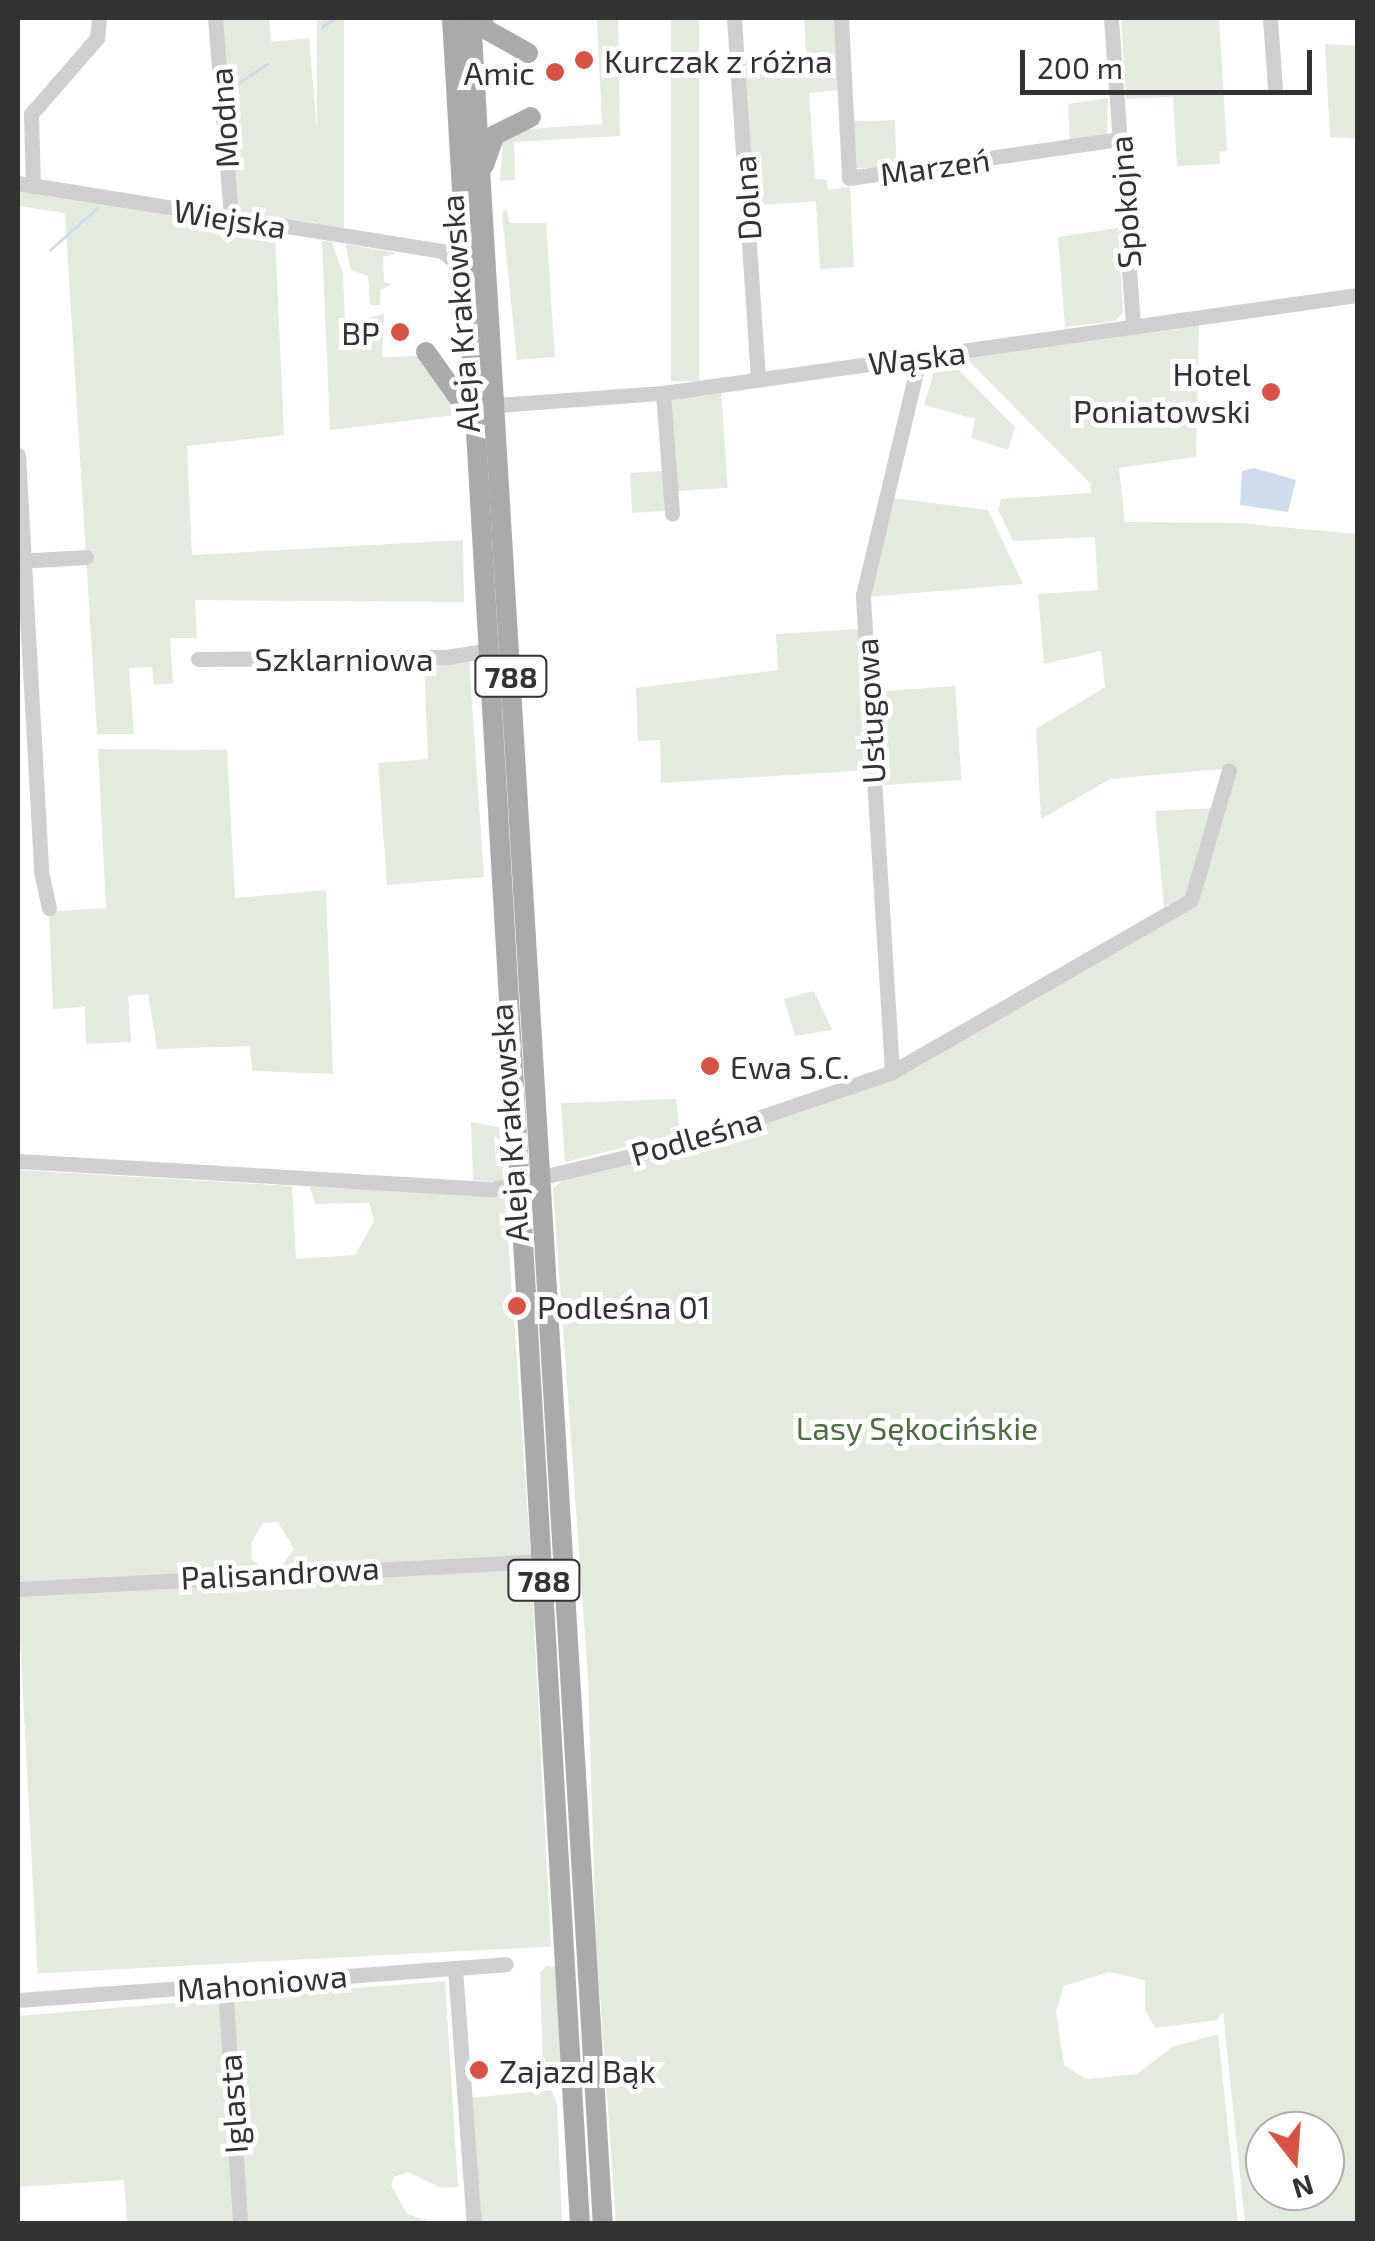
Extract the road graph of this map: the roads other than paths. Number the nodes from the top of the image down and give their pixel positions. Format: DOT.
graph roads {
  1 [pos="98,18"];
  2 [pos="216,18"];
  3 [pos="452,18"];
  4 [pos="475,18"];
  5 [pos="734,18"];
  6 [pos="841,18"];
  7 [pos="1111,18"];
  8 [pos="1270,18"];
  9 [pos="528,53"];
  10 [pos="1274,87"];
  11 [pos="531,117"];
  12 [pos="1120,139"];
  13 [pos="481,182"];
  14 [pos="25,185"];
  15 [pos="462,195"];
  16 [pos="231,219"];
  17 [pos="442,251"];
  18 [pos="466,270"];
  19 [pos="1358,295"];
  20 [pos="1133,328"];
  21 [pos="426,352"];
  22 [pos="920,356"];
  23 [pos="758,378"];
  24 [pos="663,393"];
  25 [pos="484,406"];
  26 [pos="478,449"];
  27 [pos="18,455"];
  28 [pos="672,514"];
  29 [pos="86,557"];
  30 [pos="20,560"];
  31 [pos="490,650"];
  32 [pos="198,659"];
  33 [pos="1229,770"];
  34 [pos="50,908"];
  35 [pos="892,1072"];
  36 [pos="18,1162"];
  37 [pos="542,1179"];
  38 [pos="520,1186"];
  39 [pos="543,1561"];
  40 [pos="18,1589"];
  41 [pos="506,1964"];
  42 [pos="455,1968"];
  43 [pos="225,1984"];
  44 [pos="18,2000"];
  45 [pos="240,2224"];
  46 [pos="474,2224"];
  47 [pos="580,2224"];
  48 [pos="604,2224"];
  1 -- 14 [label="street"];
  2 -- 16 [label="street, Modna"];
  3 -- 15 [label="main road, Aleja Krakowska / 788"];
  4 -- 9 [label="main road"];
  4 -- 13 [label="main road, Aleja Krakowska / 788"];
  5 -- 23 [label="street, Dolna"];
  6 -- 12 [label="street, Marzeń"];
  7 -- 12 [label="street, Spokojna"];
  8 -- 10 [label="street"];
  11 -- 13 [label="main road"];
  12 -- 20 [label="street, Spokojna"];
  13 -- 25 [label="main road, Aleja Krakowska / 788"];
  14 -- 16 [label="street, Wiejska"];
  15 -- 17 [label="street"];
  15 -- 18 [label="main road, Aleja Krakowska / 788"];
  16 -- 17 [label="street, Wiejska"];
  17 -- 18 [label="street, Wiejska"];
  18 -- 25 [label="main road, Aleja Krakowska / 788"];
  19 -- 20 [label="street, Wąska"];
  20 -- 22 [label="street, Wąska"];
  21 -- 26 [label="main road"];
  22 -- 23 [label="street, Wąska"];
  22 -- 35 [label="street, Usługowa"];
  23 -- 24 [label="street, Wąska"];
  24 -- 25 [label="street, Wąska"];
  24 -- 28 [label="street"];
  25 -- 26 [label="main road, Aleja Krakowska / 788"];
  25 -- 37 [label="main road, Aleja Krakowska / 788"];
  26 -- 31 [label="main road, Aleja Krakowska / 788"];
  27 -- 30 [label="street"];
  29 -- 30 [label="street"];
  30 -- 34 [label="street"];
  31 -- 32 [label="street, Szklarniowa"];
  31 -- 38 [label="main road, Aleja Krakowska / 788"];
  33 -- 35 [label="street, Podleśna"];
  35 -- 37 [label="street, Podleśna"];
  36 -- 38 [label="street, Podleśna"];
  37 -- 38 [label="street, Podleśna"];
  37 -- 48 [label="main road, Aleja Krakowska / 788"];
  38 -- 39 [label="main road, Aleja Krakowska / 788"];
  39 -- 40 [label="street, Palisandrowa"];
  39 -- 47 [label="main road, Aleja Krakowska / 788"];
  41 -- 42 [label="street, Mahoniowa"];
  42 -- 43 [label="street, Mahoniowa"];
  42 -- 46 [label="street"];
  43 -- 44 [label="street, Mahoniowa"];
  43 -- 45 [label="street, Iglasta"];
}
